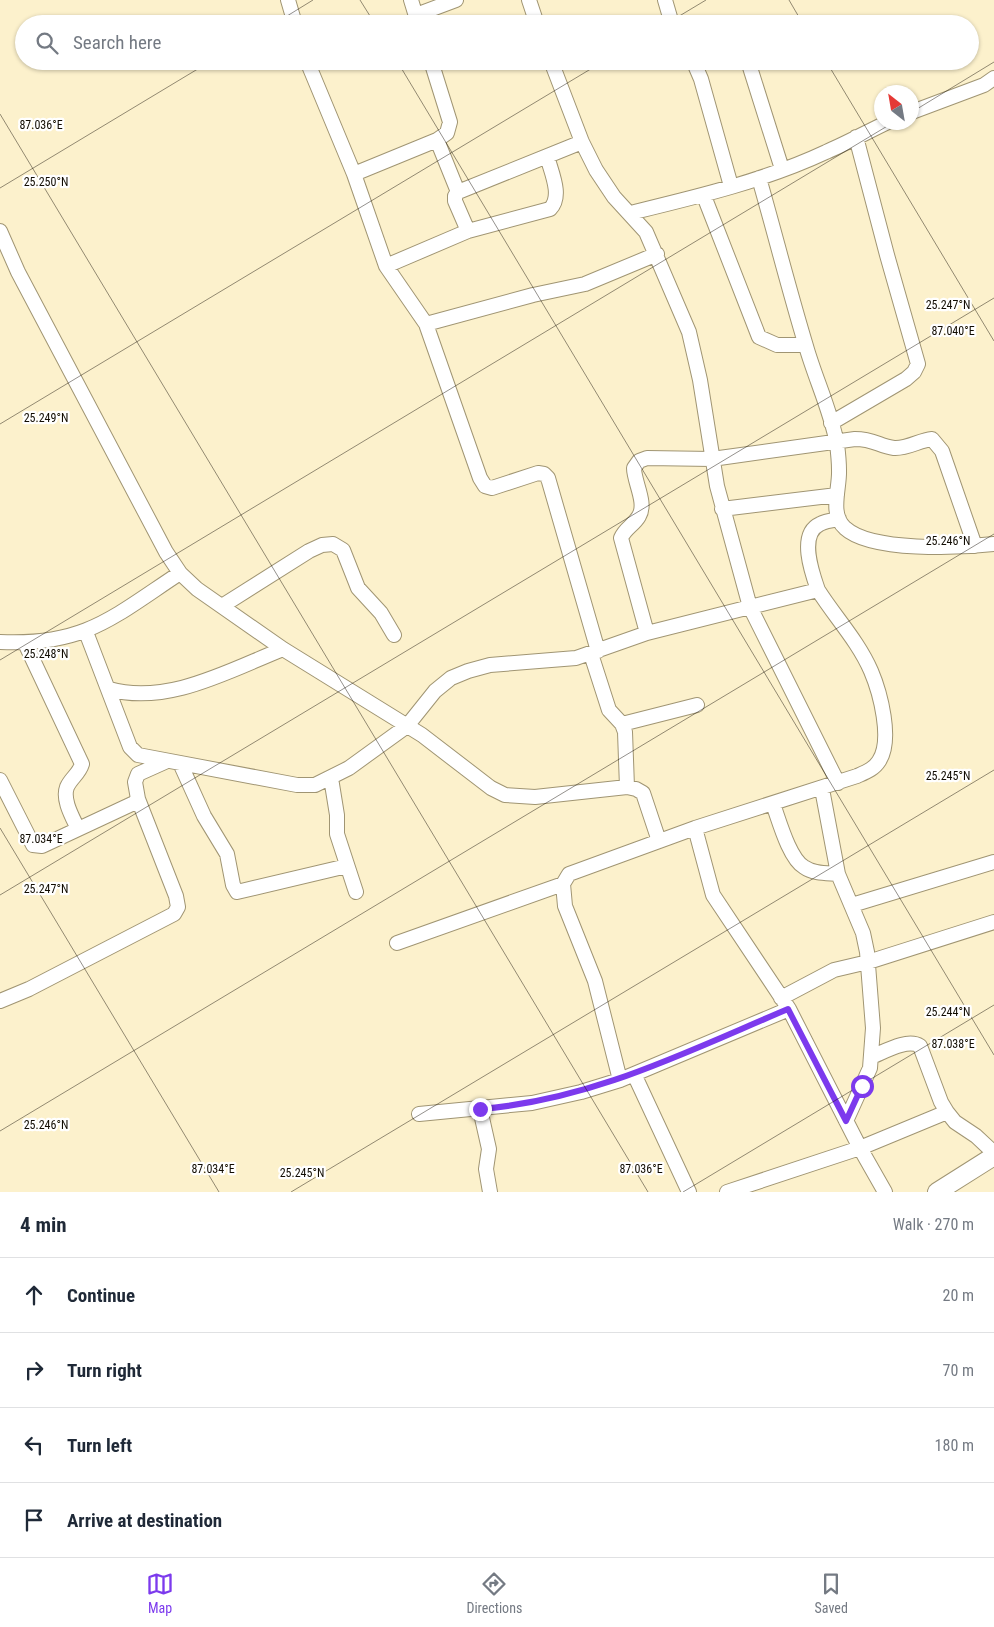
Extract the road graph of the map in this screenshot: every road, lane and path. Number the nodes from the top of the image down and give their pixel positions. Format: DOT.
graph roads {
  1 [pos="288,0"];
  2 [pos="411,0"];
  3 [pos="456,0"];
  4 [pos="529,0"];
  5 [pos="664,0"];
  6 [pos="292,15"];
  7 [pos="416,15"];
  8 [pos="425,15"];
  9 [pos="534,15"];
  10 [pos="669,15"];
  11 [pos="311,70"];
  12 [pos="434,70"];
  13 [pos="554,70"];
  14 [pos="697,70"];
  15 [pos="751,70"];
  16 [pos="994,78"];
  17 [pos="919,109"];
  18 [pos="874,129"];
  19 [pos="856,137"];
  20 [pos="437,140"];
  21 [pos="582,142"];
  22 [pos="547,156"];
  23 [pos="782,169"];
  24 [pos="354,174"];
  25 [pos="759,178"];
  26 [pos="731,186"];
  27 [pos="458,192"];
  28 [pos="704,196"];
  29 [pos="630,213"];
  30 [pos="0,231"];
  31 [pos="468,231"];
  32 [pos="657,254"];
  33 [pos="386,266"];
  34 [pos="426,324"];
  35 [pos="805,345"];
  36 [pos="830,424"];
  37 [pos="836,442"];
  38 [pos="712,459"];
  39 [pos="837,495"];
  40 [pos="722,509"];
  41 [pos="839,519"];
  42 [pos="974,546"];
  43 [pos="993,546"];
  44 [pos="180,573"];
  45 [pos="818,590"];
  46 [pos="222,606"];
  47 [pos="750,607"];
  48 [pos="86,632"];
  49 [pos="647,634"];
  50 [pos="394,635"];
  51 [pos="0,642"];
  52 [pos="25,643"];
  53 [pos="283,649"];
  54 [pos="595,653"];
  55 [pos="109,690"];
  56 [pos="697,705"];
  57 [pos="622,724"];
  58 [pos="407,726"];
  59 [pos="174,762"];
  60 [pos="331,778"];
  61 [pos="0,780"];
  62 [pos="838,783"];
  63 [pos="627,787"];
  64 [pos="822,789"];
  65 [pos="138,799"];
  66 [pos="773,804"];
  67 [pos="695,828"];
  68 [pos="78,829"];
  69 [pos="659,841"];
  70 [pos="994,862"];
  71 [pos="347,866"];
  72 [pos="838,874"];
  73 [pos="563,884"];
  74 [pos="356,892"];
  75 [pos="852,905"];
  76 [pos="994,922"];
  77 [pos="397,943"];
  78 [pos="868,962"];
  79 [pos="0,1001"];
  80 [pos="785,1004"];
  81 [pos="871,1058"];
  82 [pos="634,1074"];
  83 [pos="620,1080"];
  84 [pos="480,1109"];
  85 [pos="947,1112"];
  86 [pos="419,1114"];
  87 [pos="846,1121"];
  88 [pos="860,1148"];
  89 [pos="994,1155"];
  90 [pos="490,1192"];
  91 [pos="689,1192"];
  92 [pos="727,1192"];
  93 [pos="885,1192"];
  94 [pos="937,1192"];
  1 -- 6 [label="street"];
  2 -- 7 [label="street"];
  3 -- 8 [label="street"];
  4 -- 9 [label="street"];
  5 -- 10 [label="street"];
  11 -- 24 [label="street"];
  12 -- 20 [label="street"];
  13 -- 21 [label="street"];
  14 -- 26 [label="street"];
  15 -- 23 [label="street"];
  16 -- 17 [label="street"];
  18 -- 19 [label="street"];
  19 -- 23 [label="street"];
  19 -- 36 [label="street"];
  20 -- 24 [label="street"];
  20 -- 27 [label="street"];
  21 -- 22 [label="street"];
  21 -- 29 [label="street"];
  22 -- 27 [label="street"];
  22 -- 31 [label="street"];
  23 -- 25 [label="street"];
  24 -- 33 [label="street"];
  25 -- 26 [label="street"];
  25 -- 35 [label="street"];
  26 -- 28 [label="street"];
  27 -- 31 [label="street"];
  28 -- 29 [label="street"];
  28 -- 35 [label="street"];
  29 -- 32 [label="street"];
  30 -- 44 [label="street"];
  31 -- 33 [label="street"];
  32 -- 34 [label="street"];
  32 -- 38 [label="street"];
  33 -- 34 [label="street"];
  34 -- 54 [label="street"];
  35 -- 36 [label="street"];
  36 -- 37 [label="street"];
  37 -- 38 [label="street"];
  37 -- 39 [label="street"];
  37 -- 42 [label="street"];
  38 -- 40 [label="street"];
  38 -- 49 [label="street"];
  39 -- 40 [label="street"];
  39 -- 41 [label="street"];
  40 -- 47 [label="street"];
  41 -- 42 [label="street"];
  41 -- 45 [label="street"];
  42 -- 43 [label="street"];
  44 -- 46 [label="street"];
  44 -- 48 [label="street"];
  45 -- 47 [label="street"];
  45 -- 62 [label="street"];
  46 -- 50 [label="street"];
  46 -- 53 [label="street"];
  47 -- 49 [label="street"];
  47 -- 62 [label="street"];
  48 -- 52 [label="street"];
  48 -- 55 [label="street"];
  49 -- 54 [label="street"];
  51 -- 52 [label="street"];
  52 -- 68 [label="street"];
  53 -- 55 [label="street"];
  53 -- 58 [label="street"];
  54 -- 57 [label="street"];
  54 -- 58 [label="street"];
  55 -- 59 [label="street"];
  56 -- 57 [label="street"];
  57 -- 63 [label="street"];
  58 -- 60 [label="street"];
  58 -- 63 [label="street"];
  59 -- 60 [label="street"];
  59 -- 65 [label="street"];
  59 -- 71 [label="street"];
  60 -- 71 [label="street"];
  61 -- 68 [label="street"];
  62 -- 64 [label="street"];
  63 -- 69 [label="street"];
  64 -- 66 [label="street"];
  64 -- 72 [label="street"];
  65 -- 68 [label="street"];
  65 -- 79 [label="street"];
  66 -- 67 [label="street"];
  66 -- 72 [label="street"];
  67 -- 69 [label="street"];
  67 -- 80 [label="street"];
  69 -- 73 [label="street"];
  70 -- 75 [label="street"];
  71 -- 74 [label="street"];
  72 -- 75 [label="street"];
  73 -- 77 [label="street"];
  73 -- 83 [label="street"];
  75 -- 78 [label="street"];
  76 -- 78 [label="street"];
  78 -- 80 [label="street"];
  78 -- 81 [label="street"];
  80 -- 82 [label="street"];
  80 -- 87 [label="street"];
  81 -- 85 [label="street"];
  81 -- 87 [label="street"];
  82 -- 83 [label="street"];
  82 -- 91 [label="street"];
  83 -- 84 [label="street"];
  84 -- 86 [label="street"];
  84 -- 90 [label="street"];
  85 -- 88 [label="street"];
  85 -- 89 [label="street"];
  87 -- 88 [label="street"];
  88 -- 92 [label="street"];
  88 -- 93 [label="street"];
  89 -- 94 [label="street"];
}
